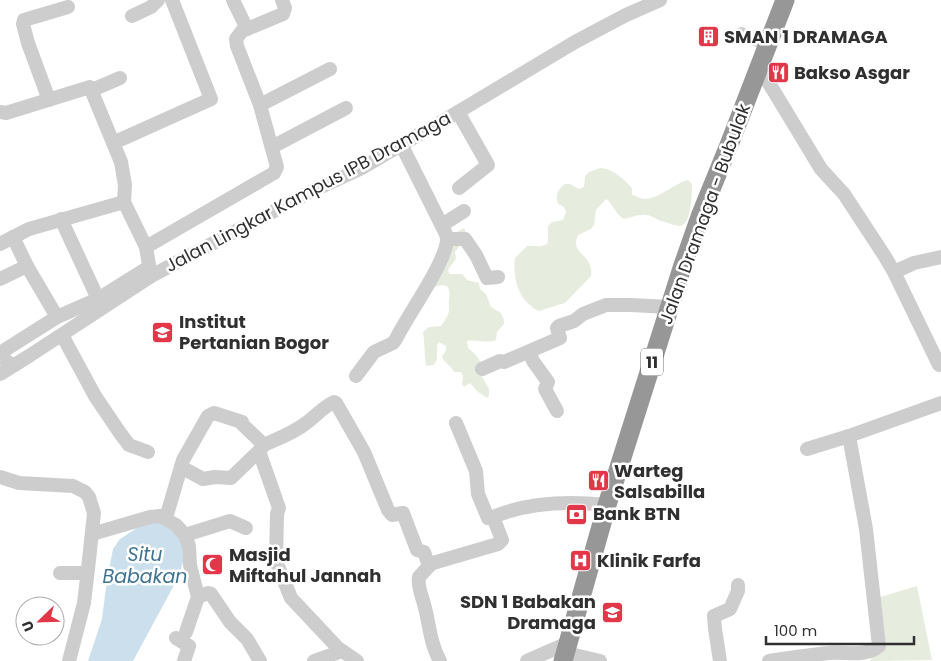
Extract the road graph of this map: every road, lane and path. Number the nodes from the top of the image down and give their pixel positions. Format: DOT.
graph roads {
  1 [pos="158,0"];
  2 [pos="172,0"];
  3 [pos="233,0"];
  4 [pos="282,0"];
  5 [pos="660,0"];
  6 [pos="785,0"];
  7 [pos="60,6"];
  8 [pos="132,16"];
  9 [pos="247,29"];
  10 [pos="741,34"];
  11 [pos="768,44"];
  12 [pos="330,69"];
  13 [pos="758,69"];
  14 [pos="120,78"];
  15 [pos="92,90"];
  16 [pos="49,100"];
  17 [pos="260,105"];
  18 [pos="346,108"];
  19 [pos="0,112"];
  20 [pos="458,112"];
  21 [pos="114,143"];
  22 [pos="401,144"];
  23 [pos="272,148"];
  24 [pos="459,188"];
  25 [pos="124,202"];
  26 [pos="464,211"];
  27 [pos="61,219"];
  28 [pos="442,225"];
  29 [pos="13,237"];
  30 [pos="447,239"];
  31 [pos="0,244"];
  32 [pos="146,247"];
  33 [pos="941,257"];
  34 [pos="26,266"];
  35 [pos="894,272"];
  36 [pos="498,277"];
  37 [pos="0,279"];
  38 [pos="98,299"];
  39 [pos="670,307"];
  40 [pos="58,317"];
  41 [pos="62,335"];
  42 [pos="529,352"];
  43 [pos="0,353"];
  44 [pos="14,365"];
  45 [pos="940,367"];
  46 [pos="482,369"];
  47 [pos="0,374"];
  48 [pos="356,376"];
  49 [pos="941,403"];
  50 [pos="557,411"];
  51 [pos="456,423"];
  52 [pos="849,436"];
  53 [pos="262,448"];
  54 [pos="807,449"];
  55 [pos="148,452"];
  56 [pos="181,467"];
  57 [pos="0,477"];
  58 [pos="607,505"];
  59 [pos="493,517"];
  60 [pos="166,518"];
  61 [pos="246,528"];
  62 [pos="92,534"];
  63 [pos="185,535"];
  64 [pos="429,566"];
  65 [pos="60,573"];
  66 [pos="87,573"];
  67 [pos="738,585"];
  68 [pos="198,597"];
  69 [pos="342,651"];
  70 [pos="565,652"];
  71 [pos="833,657"];
  72 [pos="69,661"];
  73 [pos="184,661"];
  74 [pos="260,661"];
  75 [pos="314,661"];
  76 [pos="357,661"];
  77 [pos="440,661"];
  78 [pos="527,661"];
  79 [pos="600,661"];
  80 [pos="720,661"];
  81 [pos="769,661"];
  1 -- 8 [label="street"];
  2 -- 21 [label="street"];
  3 -- 9 [label="street"];
  4 -- 9 [label="street"];
  5 -- 20 [label="street, Jalan Lingkar Kampus IPB Dramaga"];
  6 -- 11 [label="highway, Jalan Dramaga - Bubulak / 11"];
  7 -- 16 [label="street"];
  9 -- 17 [label="street"];
  10 -- 11 [label="street"];
  11 -- 13 [label="highway, Jalan Dramaga - Bubulak / 11"];
  12 -- 17 [label="street"];
  13 -- 35 [label="street"];
  13 -- 39 [label="highway, Jalan Dramaga - Bubulak / 11"];
  14 -- 15 [label="street"];
  15 -- 16 [label="street"];
  15 -- 21 [label="street"];
  16 -- 19 [label="street"];
  17 -- 23 [label="street"];
  18 -- 23 [label="street"];
  20 -- 22 [label="street, Jalan Lingkar Kampus IPB Dramaga"];
  20 -- 24 [label="street"];
  21 -- 25 [label="street"];
  22 -- 28 [label="street"];
  22 -- 41 [label="street, Jalan Lingkar Kampus IPB Dramaga"];
  23 -- 32 [label="street"];
  25 -- 27 [label="street"];
  25 -- 32 [label="street"];
  26 -- 28 [label="street"];
  27 -- 29 [label="street"];
  27 -- 38 [label="street"];
  28 -- 30 [label="street"];
  29 -- 31 [label="street"];
  29 -- 34 [label="street"];
  30 -- 36 [label="street"];
  30 -- 48 [label="street"];
  32 -- 38 [label="street"];
  33 -- 35 [label="street"];
  34 -- 37 [label="street"];
  34 -- 40 [label="street"];
  35 -- 45 [label="street"];
  38 -- 40 [label="street"];
  39 -- 42 [label="street"];
  39 -- 58 [label="highway, Jalan Dramaga - Bubulak / 11"];
  40 -- 43 [label="street"];
  41 -- 44 [label="street, Jalan Lingkar Kampus IPB Dramaga"];
  41 -- 55 [label="street"];
  42 -- 46 [label="street"];
  42 -- 50 [label="street"];
  43 -- 44 [label="street"];
  44 -- 47 [label="street, Jalan Lingkar Kampus IPB Dramaga"];
  49 -- 52 [label="street"];
  51 -- 59 [label="street"];
  52 -- 54 [label="street"];
  52 -- 71 [label="street"];
  53 -- 56 [label="street"];
  53 -- 56 [label="street"];
  53 -- 64 [label="street"];
  53 -- 69 [label="street"];
  56 -- 60 [label="street"];
  57 -- 62 [label="street"];
  58 -- 59 [label="street"];
  58 -- 70 [label="highway, Jalan Dramaga - Bubulak / 11"];
  59 -- 64 [label="street"];
  60 -- 62 [label="street"];
  60 -- 63 [label="street"];
  61 -- 63 [label="street"];
  62 -- 66 [label="street"];
  63 -- 68 [label="street"];
  64 -- 77 [label="street"];
  65 -- 66 [label="street"];
  66 -- 72 [label="street"];
  67 -- 80 [label="street"];
  68 -- 73 [label="street"];
  68 -- 74 [label="street"];
  69 -- 75 [label="street"];
  69 -- 76 [label="street"];
  70 -- 78 [label="street"];
  70 -- 79 [label="street"];
  71 -- 81 [label="street"];
}
